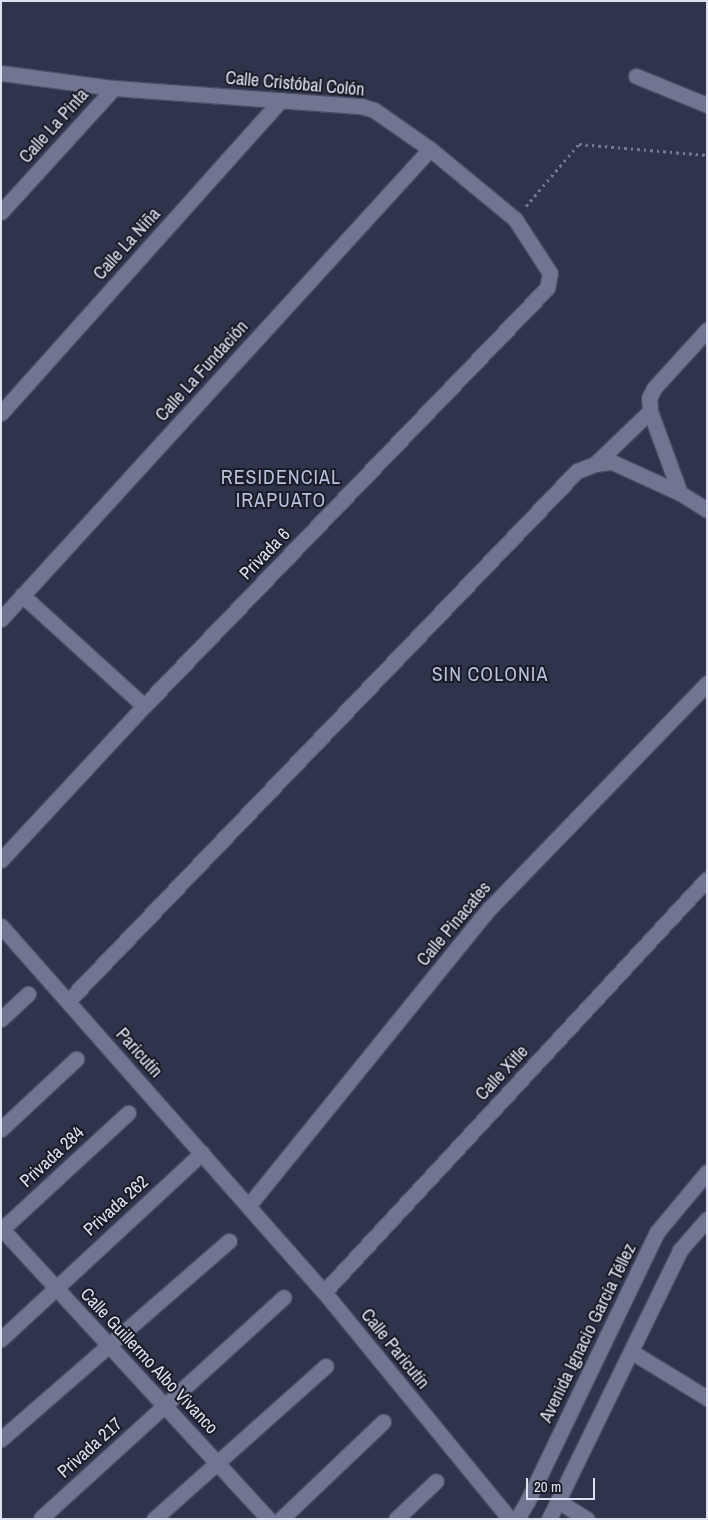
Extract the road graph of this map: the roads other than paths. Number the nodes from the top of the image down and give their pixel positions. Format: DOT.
graph roads {
  1 [pos="1,73"];
  2 [pos="636,76"];
  3 [pos="114,88"];
  4 [pos="281,100"];
  5 [pos="707,105"];
  6 [pos="430,149"];
  7 [pos="1,212"];
  8 [pos="550,273"];
  9 [pos="707,330"];
  10 [pos="650,410"];
  11 [pos="1,413"];
  12 [pos="595,464"];
  13 [pos="680,493"];
  14 [pos="707,510"];
  15 [pos="22,595"];
  16 [pos="2,615"];
  17 [pos="707,683"];
  18 [pos="144,706"];
  19 [pos="1,860"];
  20 [pos="707,879"];
  21 [pos="1,926"];
  22 [pos="28,994"];
  23 [pos="68,1001"];
  24 [pos="1,1019"];
  25 [pos="76,1059"];
  26 [pos="128,1113"];
  27 [pos="1,1129"];
  28 [pos="202,1153"];
  29 [pos="707,1172"];
  30 [pos="249,1205"];
  31 [pos="707,1219"];
  32 [pos="2,1229"];
  33 [pos="229,1241"];
  34 [pos="56,1287"];
  35 [pos="324,1292"];
  36 [pos="284,1297"];
  37 [pos="1,1339"];
  38 [pos="109,1346"];
  39 [pos="632,1352"];
  40 [pos="326,1366"];
  41 [pos="707,1398"];
  42 [pos="165,1406"];
  43 [pos="383,1422"];
  44 [pos="1,1439"];
  45 [pos="218,1464"];
  46 [pos="436,1481"];
  47 [pos="558,1501"];
  48 [pos="41,1518"];
  49 [pos="154,1519"];
  50 [pos="269,1519"];
  51 [pos="281,1519"];
  52 [pos="396,1519"];
  53 [pos="510,1519"];
  54 [pos="516,1519"];
  55 [pos="549,1519"];
  56 [pos="587,1519"];
  1 -- 3 [label="street, Calle Cristóbal Colón"];
  2 -- 5 [label="street"];
  3 -- 4 [label="street, Calle Cristóbal Colón"];
  3 -- 7 [label="street, Calle La Pinta"];
  4 -- 6 [label="street, Calle Cristóbal Colón"];
  4 -- 11 [label="street, Calle La Niña"];
  6 -- 8 [label="street, Calle Cristóbal Colón"];
  6 -- 15 [label="street, Calle La Fundación"];
  8 -- 18 [label="street, Privada 6"];
  9 -- 10 [label="street"];
  10 -- 12 [label="street"];
  10 -- 13 [label="street"];
  12 -- 13 [label="street"];
  12 -- 23 [label="street"];
  13 -- 14 [label="street"];
  15 -- 16 [label="street, Calle La Fundación"];
  15 -- 18 [label="street"];
  17 -- 30 [label="street, Calle Pinacates"];
  18 -- 19 [label="street, Privada 6"];
  20 -- 35 [label="street, Calle Xitle"];
  21 -- 23 [label="street, Paricutín"];
  22 -- 24 [label="street"];
  23 -- 28 [label="street, Paricutín"];
  25 -- 27 [label="street"];
  26 -- 32 [label="street, Privada 284"];
  28 -- 30 [label="street, Paricutín"];
  28 -- 34 [label="street, Privada 262"];
  29 -- 54 [label="street, Avenida Ignacio García Téllez"];
  30 -- 35 [label="street, Calle Paricutín"];
  31 -- 39 [label="street"];
  32 -- 34 [label="street, Calle Guillermo Albo Vivanco"];
  33 -- 38 [label="street"];
  34 -- 37 [label="street, Privada 262"];
  34 -- 38 [label="street, Calle Guillermo Albo Vivanco"];
  35 -- 53 [label="street, Calle Paricutín"];
  36 -- 42 [label="street, Privada 217"];
  38 -- 42 [label="street, Calle Guillermo Albo Vivanco"];
  38 -- 44 [label="street"];
  39 -- 41 [label="street"];
  39 -- 47 [label="street"];
  40 -- 45 [label="street"];
  42 -- 45 [label="street, Calle Guillermo Albo Vivanco"];
  42 -- 48 [label="street, Privada 217"];
  43 -- 51 [label="street"];
  45 -- 49 [label="street"];
  45 -- 50 [label="street, Calle Guillermo Albo Vivanco"];
  46 -- 52 [label="street"];
  47 -- 55 [label="street"];
  47 -- 56 [label="street"];
}
